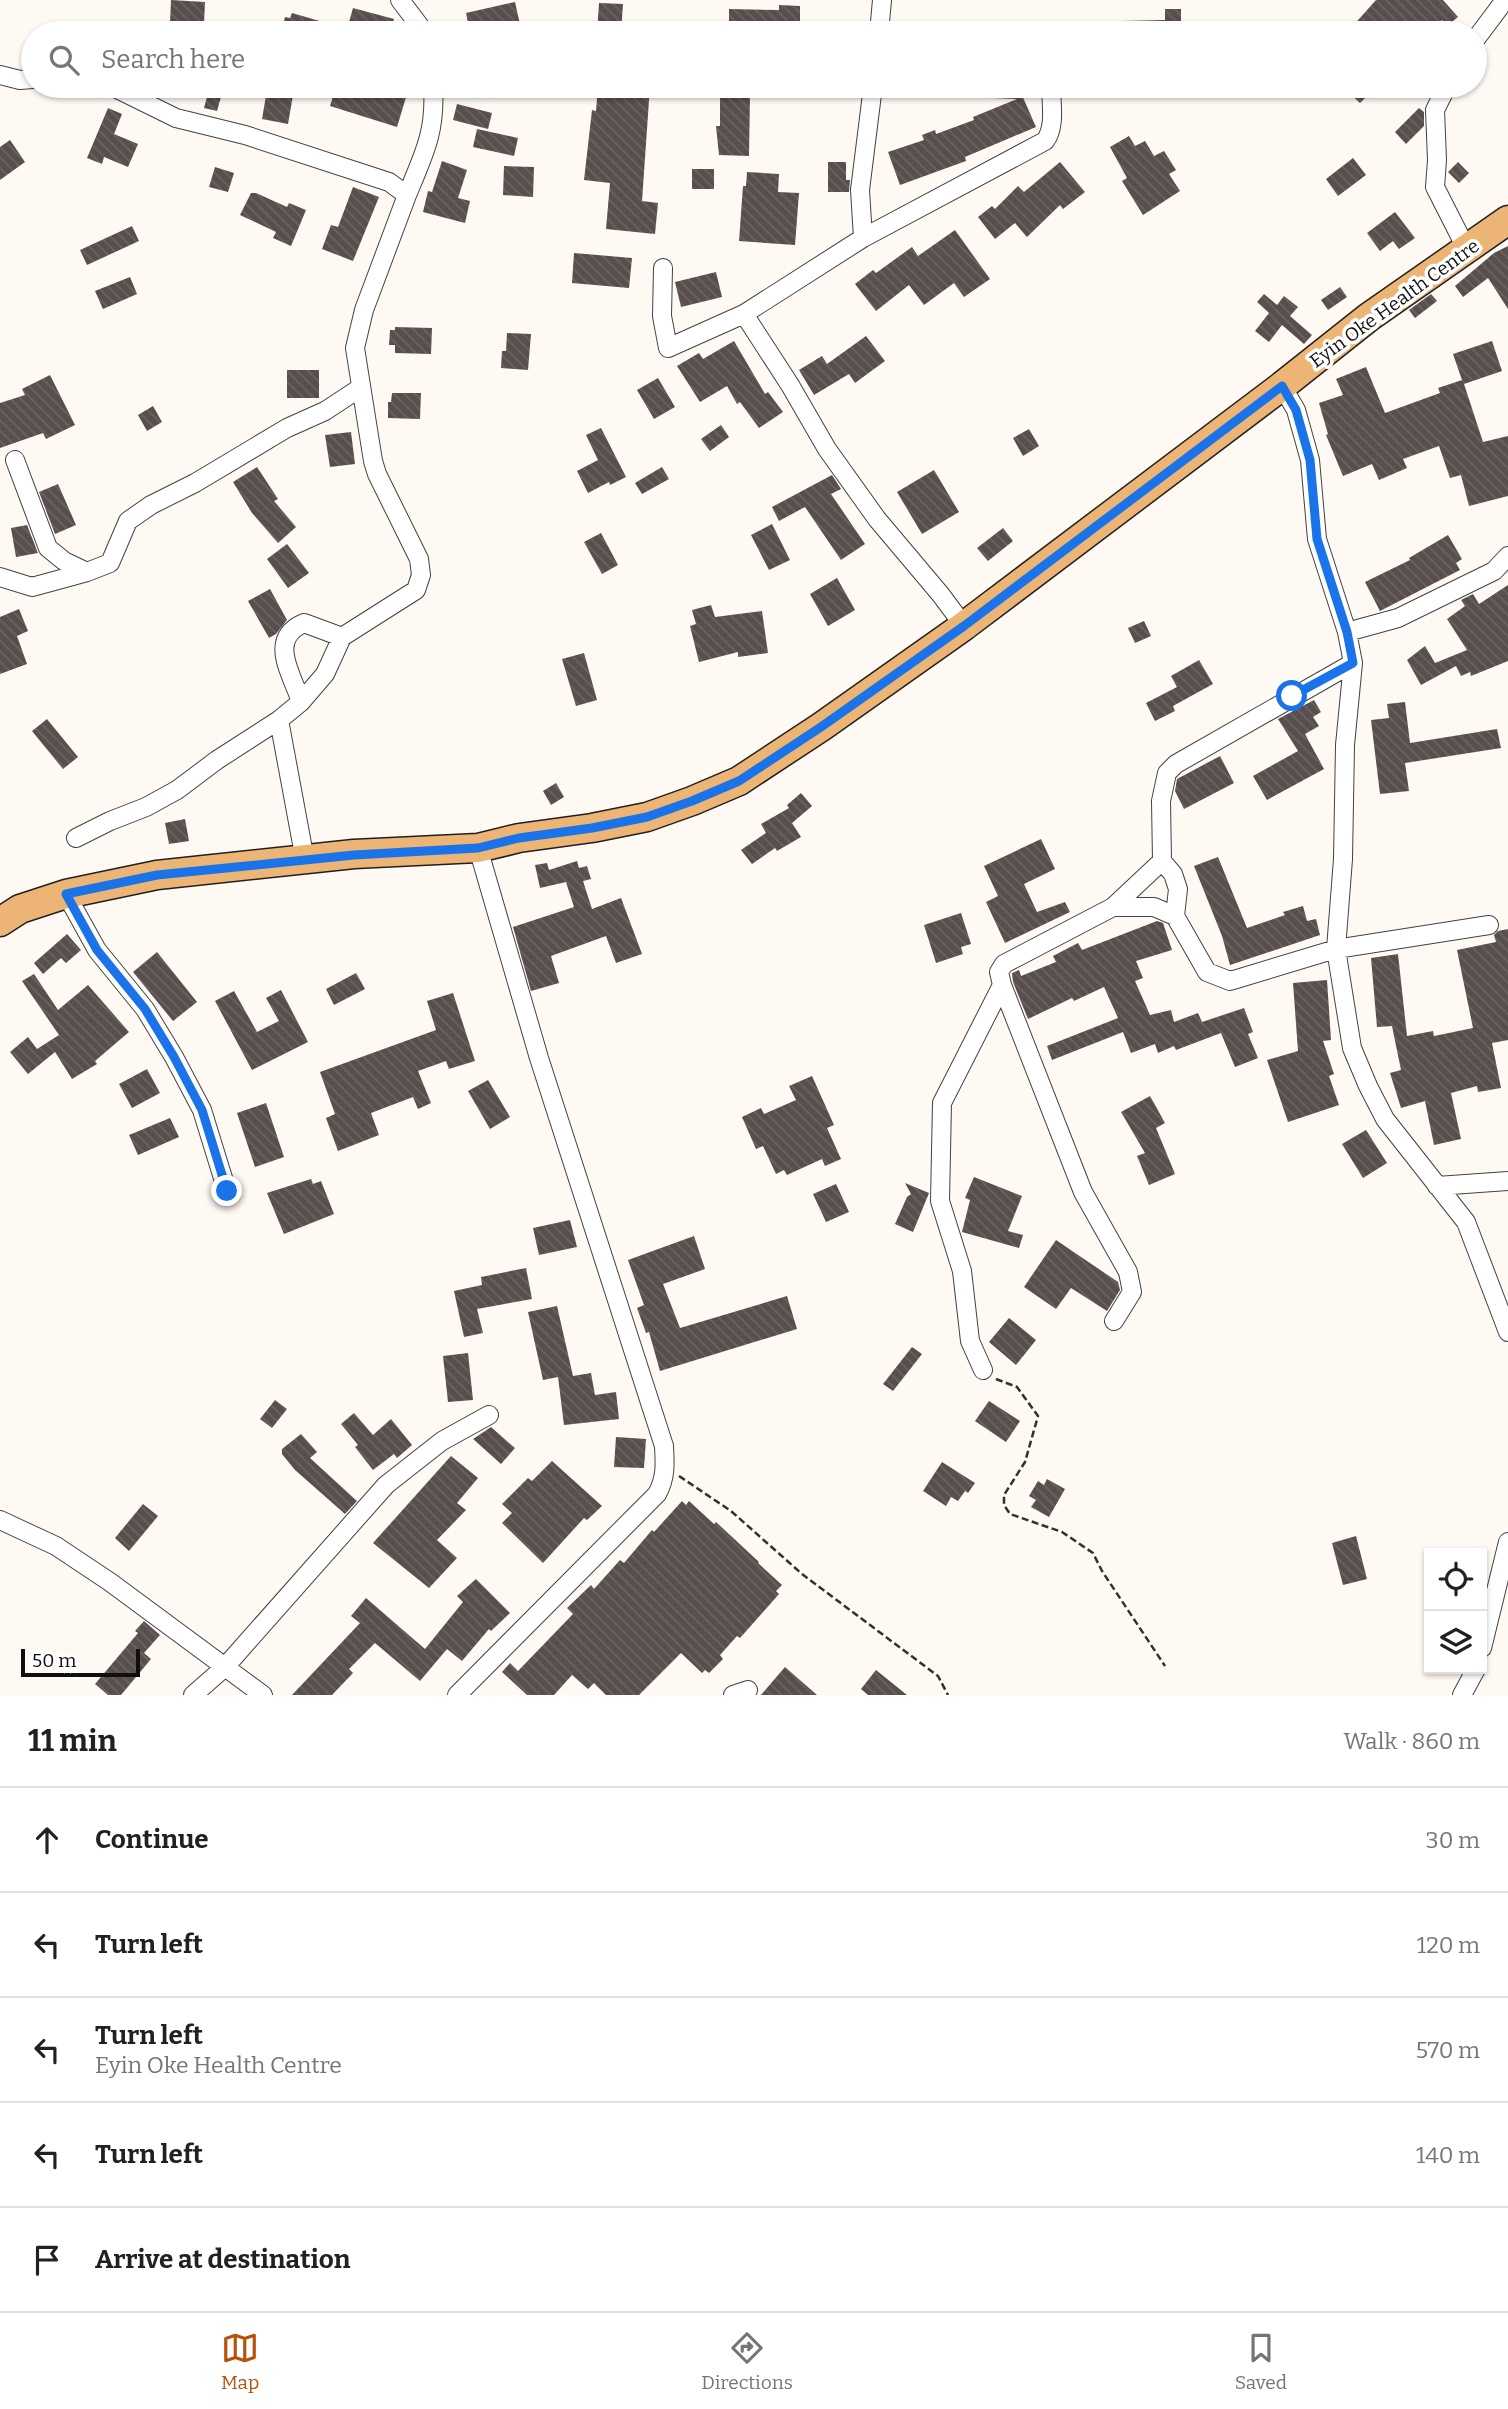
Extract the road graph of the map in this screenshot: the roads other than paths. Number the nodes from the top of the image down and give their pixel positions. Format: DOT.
graph roads {
  1 [pos="400,0"];
  2 [pos="883,0"];
  3 [pos="1505,0"];
  4 [pos="416,21"];
  5 [pos="880,21"];
  6 [pos="1487,24"];
  7 [pos="0,75"];
  8 [pos="21,80"];
  9 [pos="135,98"];
  10 [pos="434,98"];
  11 [pos="872,98"];
  12 [pos="1051,98"];
  13 [pos="1441,98"];
  14 [pos="407,195"];
  15 [pos="1508,220"];
  16 [pos="863,238"];
  17 [pos="1466,248"];
  18 [pos="663,268"];
  19 [pos="744,314"];
  20 [pos="1282,386"];
  21 [pos="360,388"];
  22 [pos="15,460"];
  23 [pos="1508,556"];
  24 [pos="87,572"];
  25 [pos="0,577"];
  26 [pos="964,626"];
  27 [pos="1347,632"];
  28 [pos="342,637"];
  29 [pos="1353,663"];
  30 [pos="301,702"];
  31 [pos="279,720"];
  32 [pos="76,838"];
  33 [pos="478,848"];
  34 [pos="305,860"];
  35 [pos="1162,861"];
  36 [pos="66,894"];
  37 [pos="1113,907"];
  38 [pos="1175,916"];
  39 [pos="0,922"];
  40 [pos="1489,925"];
  41 [pos="1336,949"];
  42 [pos="1002,985"];
  43 [pos="1508,1181"];
  44 [pos="1437,1186"];
  45 [pos="227,1191"];
  46 [pos="1114,1321"];
  47 [pos="1508,1332"];
  48 [pos="983,1370"];
  49 [pos="489,1415"];
  50 [pos="0,1520"];
  51 [pos="1508,1542"];
  52 [pos="1487,1628"];
  53 [pos="225,1667"];
  54 [pos="1473,1674"];
  55 [pos="193,1695"];
  56 [pos="263,1695"];
  57 [pos="457,1695"];
  58 [pos="1462,1695"];
  1 -- 4 [label="street"];
  2 -- 5 [label="street"];
  3 -- 6 [label="street"];
  7 -- 8 [label="street"];
  9 -- 14 [label="street"];
  10 -- 14 [label="street"];
  11 -- 16 [label="street"];
  12 -- 16 [label="street"];
  13 -- 17 [label="street"];
  14 -- 21 [label="street"];
  15 -- 17 [label="main road, Eyin Oke Health Centre"];
  16 -- 19 [label="street"];
  17 -- 20 [label="main road, Eyin Oke Health Centre"];
  18 -- 19 [label="street"];
  19 -- 26 [label="street"];
  20 -- 26 [label="main road, Eyin Oke Health Centre"];
  20 -- 27 [label="street"];
  21 -- 24 [label="street"];
  21 -- 28 [label="street"];
  22 -- 24 [label="street"];
  23 -- 27 [label="street"];
  24 -- 25 [label="street"];
  26 -- 33 [label="main road, Eyin Oke Health Centre"];
  27 -- 29 [label="street"];
  28 -- 30 [label="street"];
  28 -- 30 [label="street"];
  29 -- 35 [label="street"];
  29 -- 41 [label="street"];
  30 -- 31 [label="street"];
  31 -- 32 [label="street"];
  31 -- 34 [label="street"];
  33 -- 34 [label="main road, Eyin Oke Health Centre"];
  33 -- 57 [label="street"];
  34 -- 36 [label="main road, Eyin Oke Health Centre"];
  35 -- 37 [label="street"];
  35 -- 38 [label="street"];
  36 -- 39 [label="main road, Eyin Oke Health Centre"];
  36 -- 45 [label="street"];
  37 -- 38 [label="street"];
  37 -- 42 [label="street"];
  38 -- 41 [label="street"];
  40 -- 41 [label="street"];
  41 -- 44 [label="street"];
  42 -- 46 [label="street"];
  42 -- 48 [label="street"];
  43 -- 44 [label="street"];
  44 -- 47 [label="street"];
  49 -- 53 [label="street"];
  50 -- 53 [label="street"];
  51 -- 52 [label="street"];
  53 -- 55 [label="street"];
  53 -- 56 [label="street"];
  54 -- 58 [label="street"];
}
